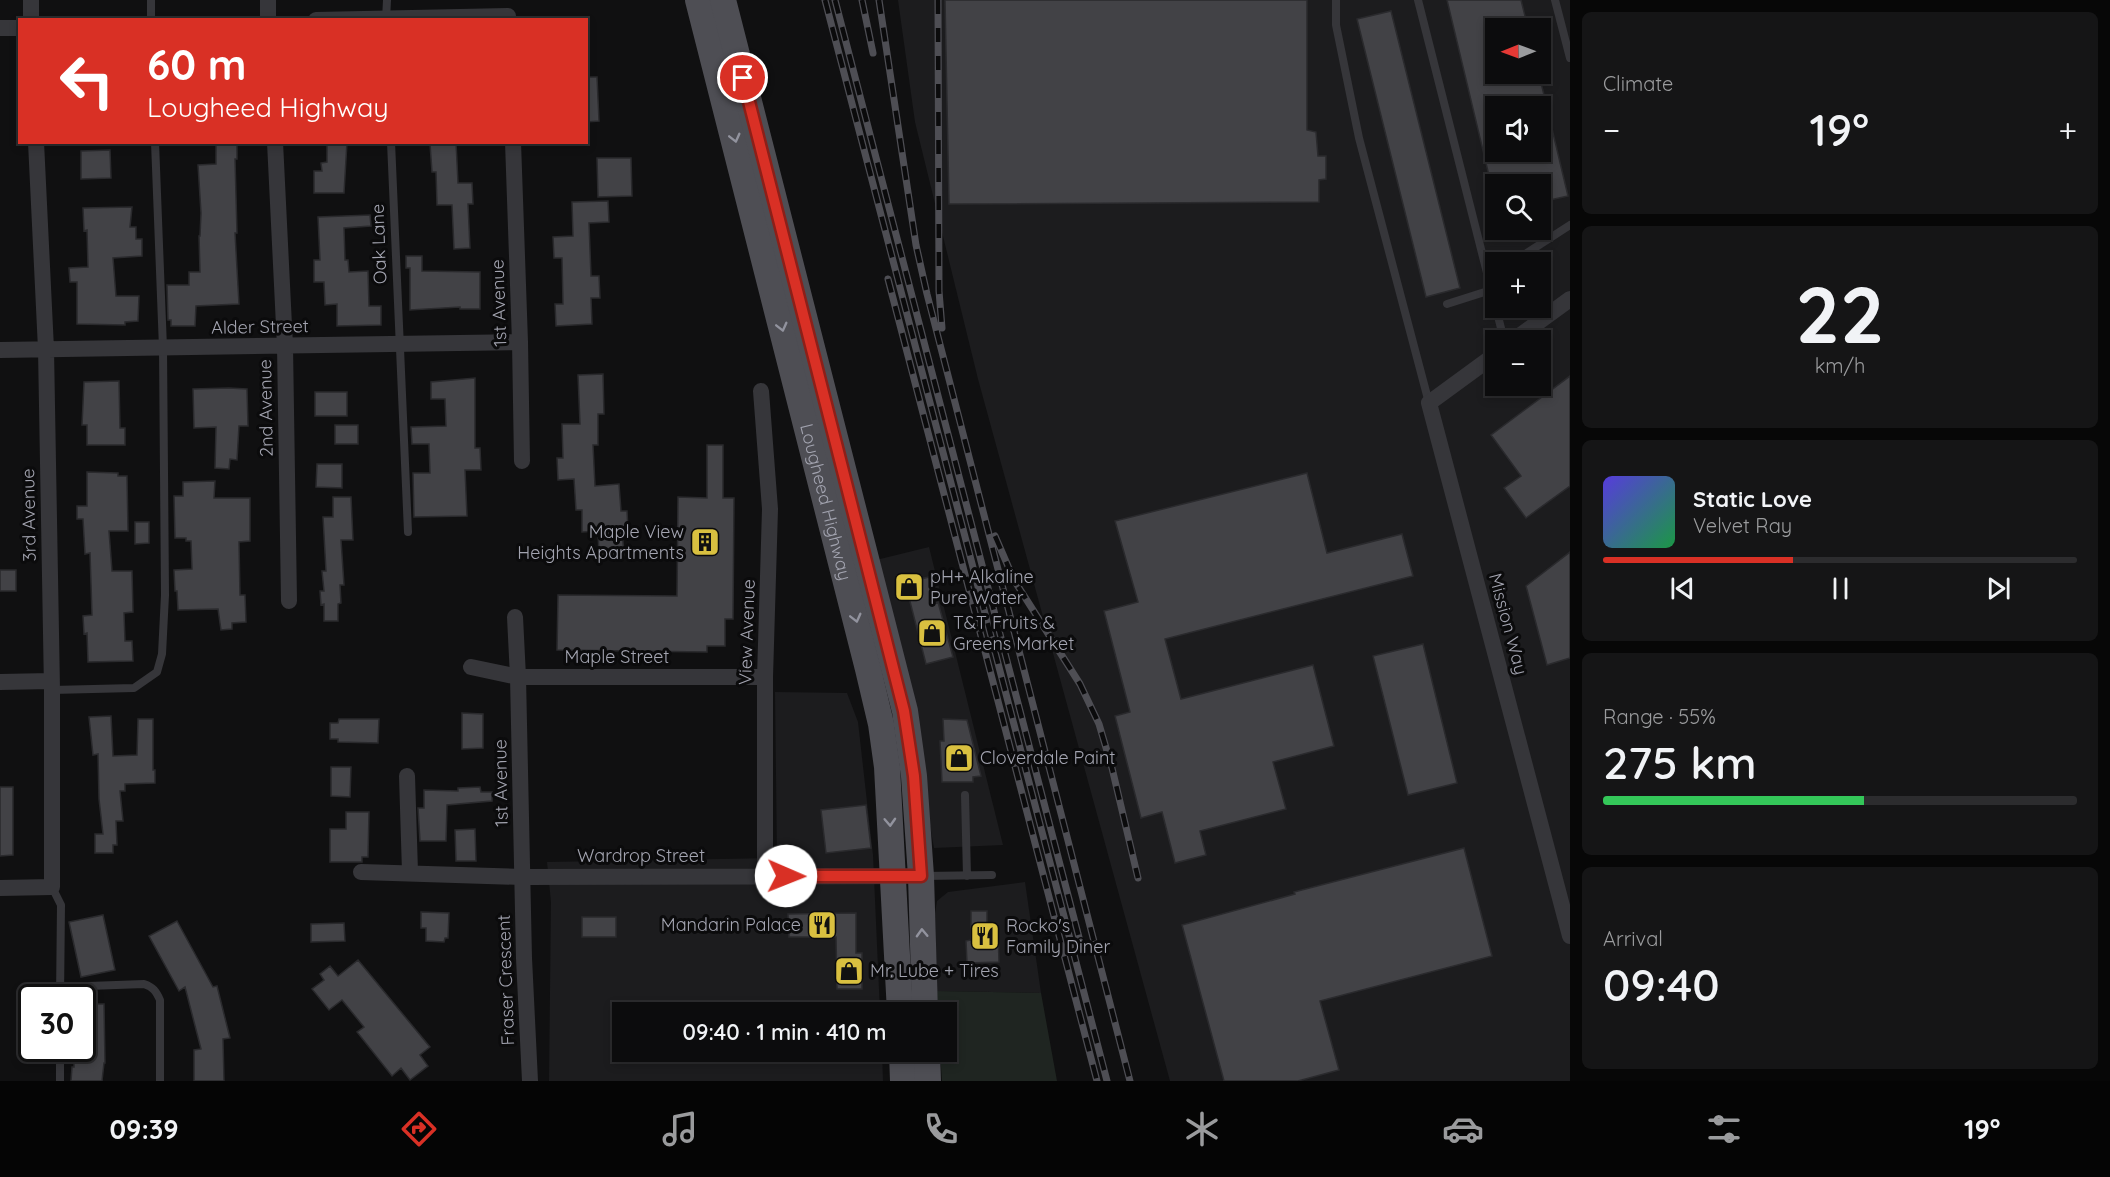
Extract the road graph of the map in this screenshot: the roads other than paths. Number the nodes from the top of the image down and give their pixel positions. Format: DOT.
graph roads {
  1 [pos="31,0"];
  2 [pos="151,0"];
  3 [pos="268,0"];
  4 [pos="387,0"];
  5 [pos="699,0"];
  6 [pos="1336,0"];
  7 [pos="1418,0"];
  8 [pos="1555,0"];
  9 [pos="724,5"];
  10 [pos="509,12"];
  11 [pos="31,18"];
  12 [pos="151,18"];
  13 [pos="268,18"];
  14 [pos="386,18"];
  15 [pos="0,28"];
  16 [pos="18,28"];
  17 [pos="1570,58"];
  18 [pos="36,144"];
  19 [pos="155,144"];
  20 [pos="274,144"];
  21 [pos="391,144"];
  22 [pos="513,144"];
  23 [pos="1570,225"];
  24 [pos="1485,252"];
  25 [pos="1528,252"];
  26 [pos="1485,292"];
  27 [pos="1570,299"];
  28 [pos="1447,304"];
  29 [pos="1528,330"];
  30 [pos="520,342"];
  31 [pos="399,344"];
  32 [pos="285,346"];
  33 [pos="163,348"];
  34 [pos="46,349"];
  35 [pos="0,350"];
  36 [pos="1485,362"];
  37 [pos="761,391"];
  38 [pos="1429,403"];
  39 [pos="522,461"];
  40 [pos="408,532"];
  41 [pos="288,601"];
  42 [pos="515,617"];
  43 [pos="471,667"];
  44 [pos="518,677"];
  45 [pos="765,677"];
  46 [pos="0,682"];
  47 [pos="52,686"];
  48 [pos="407,776"];
  49 [pos="965,795"];
  50 [pos="361,872"];
  51 [pos="410,872"];
  52 [pos="765,875"];
  53 [pos="993,875"];
  54 [pos="921,876"];
  55 [pos="967,876"];
  56 [pos="522,877"];
  57 [pos="893,877"];
  58 [pos="0,888"];
  59 [pos="52,888"];
  60 [pos="1570,936"];
  61 [pos="60,984"];
  62 [pos="96,986"];
  63 [pos="899,1002"];
  64 [pos="926,1002"];
  65 [pos="60,1062"];
  66 [pos="902,1062"];
  67 [pos="927,1062"];
  68 [pos="60,1081"];
  69 [pos="160,1081"];
  70 [pos="530,1081"];
  71 [pos="903,1081"];
  72 [pos="928,1081"];
  1 -- 11 [label="street"];
  2 -- 12 [label="lane"];
  3 -- 13 [label="street"];
  4 -- 14 [label="lane"];
  5 -- 57 [label="main road, Lougheed Highway, one-way"];
  6 -- 38 [label="lane"];
  7 -- 24 [label="lane"];
  8 -- 17 [label="lane"];
  9 -- 54 [label="main road, Lougheed Highway"];
  10 -- 14 [label="street"];
  15 -- 16 [label="street"];
  18 -- 34 [label="street, 3rd Avenue"];
  19 -- 33 [label="lane"];
  20 -- 32 [label="street, 2nd Avenue"];
  21 -- 31 [label="lane, Oak Lane"];
  22 -- 30 [label="street, 1st Avenue"];
  23 -- 25 [label="lane"];
  26 -- 28 [label="lane"];
  27 -- 29 [label="street"];
  30 -- 31 [label="street, Alder Street"];
  30 -- 39 [label="street, 1st Avenue"];
  31 -- 32 [label="street, Alder Street"];
  31 -- 40 [label="lane, Oak Lane"];
  32 -- 33 [label="street, Alder Street"];
  32 -- 41 [label="street, 2nd Avenue"];
  33 -- 34 [label="street, Alder Street"];
  33 -- 47 [label="lane"];
  34 -- 35 [label="street, Alder Street"];
  34 -- 47 [label="street, 3rd Avenue"];
  36 -- 38 [label="street"];
  37 -- 45 [label="street, View Avenue"];
  38 -- 60 [label="street, Mission Way"];
  42 -- 44 [label="street, 1st Avenue"];
  43 -- 44 [label="street, Maple Street"];
  44 -- 45 [label="street, Maple Street"];
  44 -- 56 [label="street, 1st Avenue"];
  45 -- 52 [label="street, View Avenue"];
  46 -- 47 [label="street"];
  47 -- 59 [label="street, 3rd Avenue"];
  48 -- 51 [label="street"];
  49 -- 55 [label="lane"];
  50 -- 51 [label="street, Wardrop Street"];
  51 -- 56 [label="street, Wardrop Street"];
  52 -- 56 [label="street, Wardrop Street"];
  52 -- 57 [label="street, Wardrop Street"];
  53 -- 55 [label="lane"];
  54 -- 55 [label="lane"];
  54 -- 57 [label="street, Wardrop Street"];
  64 -- 54 [label="main road, Lougheed Highway, one-way"];
  56 -- 70 [label="street, Fraser Crescent"];
  57 -- 63 [label="main road, Lougheed Highway"];
  58 -- 59 [label="street"];
  59 -- 61 [label="lane"];
  62 -- 69 [label="lane"];
  65 -- 68 [label="lane"];
  66 -- 71 [label="main road"];
  67 -- 72 [label="main road"];
}
